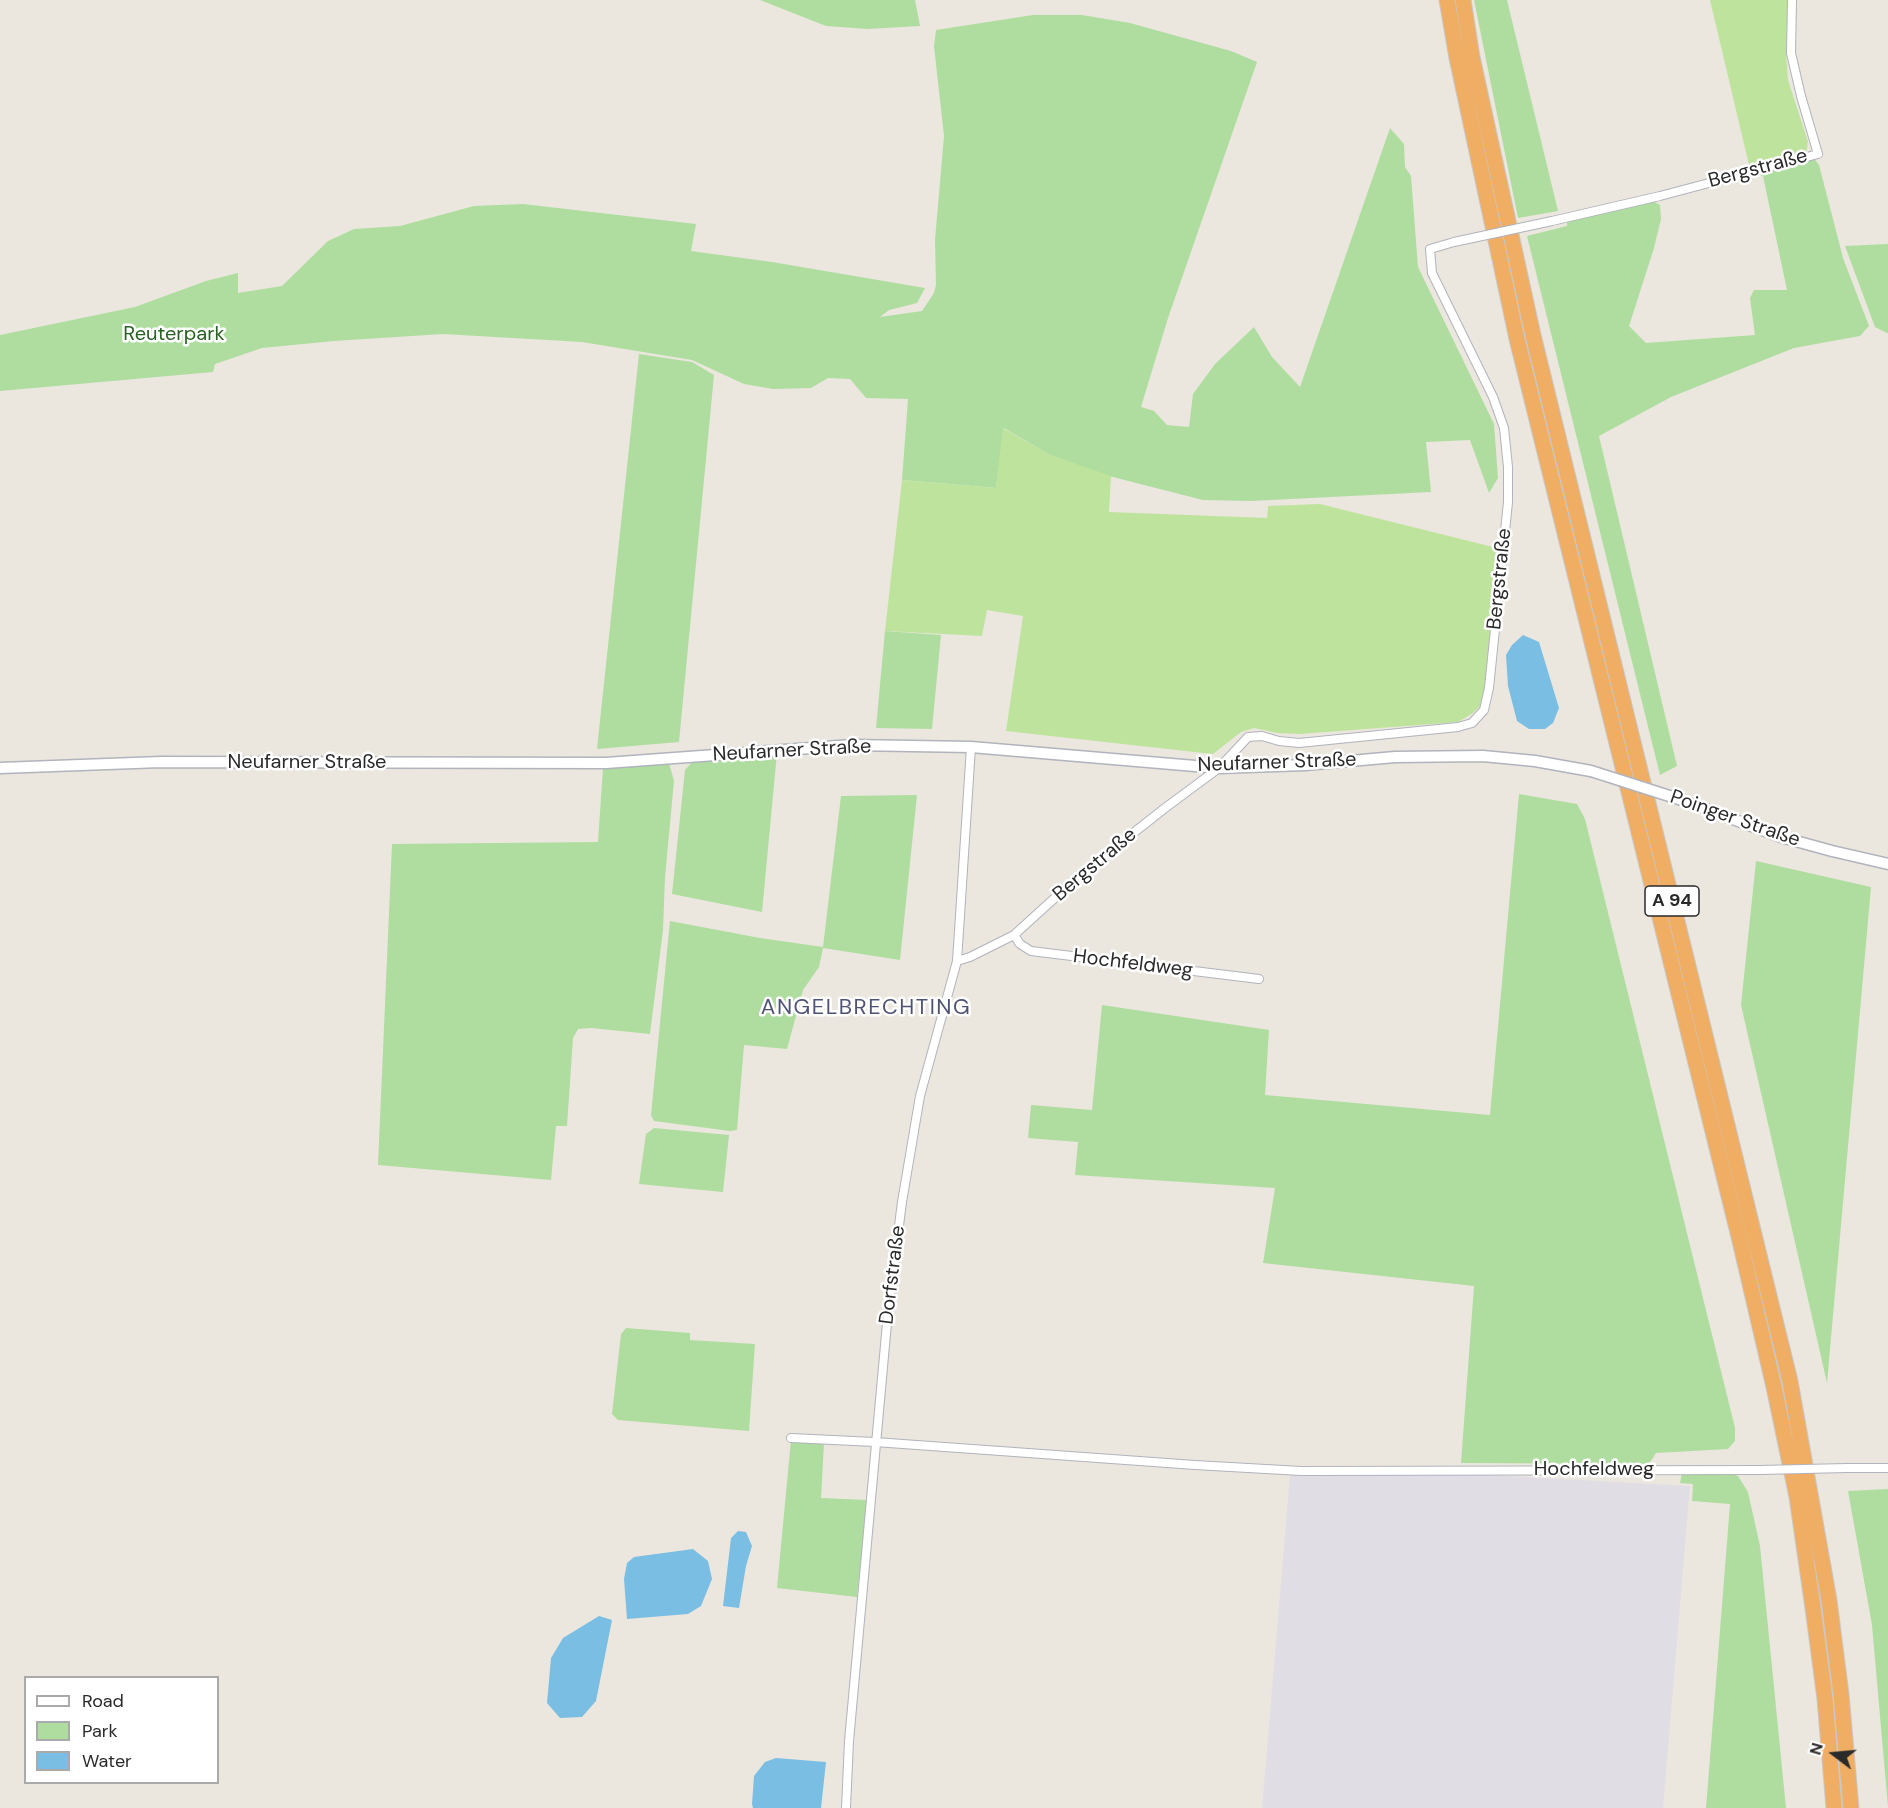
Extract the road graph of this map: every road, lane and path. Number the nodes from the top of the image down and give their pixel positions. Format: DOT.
graph roads {
  1 [pos="1447,0"];
  2 [pos="1462,0"];
  3 [pos="1792,0"];
  4 [pos="971,747"];
  5 [pos="0,768"];
  6 [pos="1219,768"];
  7 [pos="1587,770"];
  8 [pos="1888,864"];
  9 [pos="1014,935"];
  10 [pos="957,961"];
  11 [pos="1259,979"];
  12 [pos="791,1438"];
  13 [pos="875,1442"];
  14 [pos="1888,1468"];
  15 [pos="846,1808"];
  16 [pos="1834,1808"];
  17 [pos="1851,1808"];
  1 -- 16 [label="highway, A 94"];
  2 -- 17 [label="highway, A 94"];
  3 -- 6 [label="street, Bergstraße, bridge"];
  4 -- 5 [label="street, Neufarner Straße"];
  4 -- 6 [label="street, Neufarner Straße"];
  4 -- 10 [label="street, Dorfstraße"];
  6 -- 7 [label="street, Neufarner Straße"];
  6 -- 9 [label="street, Bergstraße"];
  7 -- 8 [label="street, Poinger Straße, bridge"];
  9 -- 10 [label="street, Bergstraße"];
  9 -- 11 [label="street, Hochfeldweg"];
  10 -- 13 [label="street, Dorfstraße"];
  12 -- 13 [label="street, Hochfeldweg"];
  13 -- 14 [label="street, Hochfeldweg, bridge"];
  13 -- 15 [label="street, Dorfstraße"];
}
